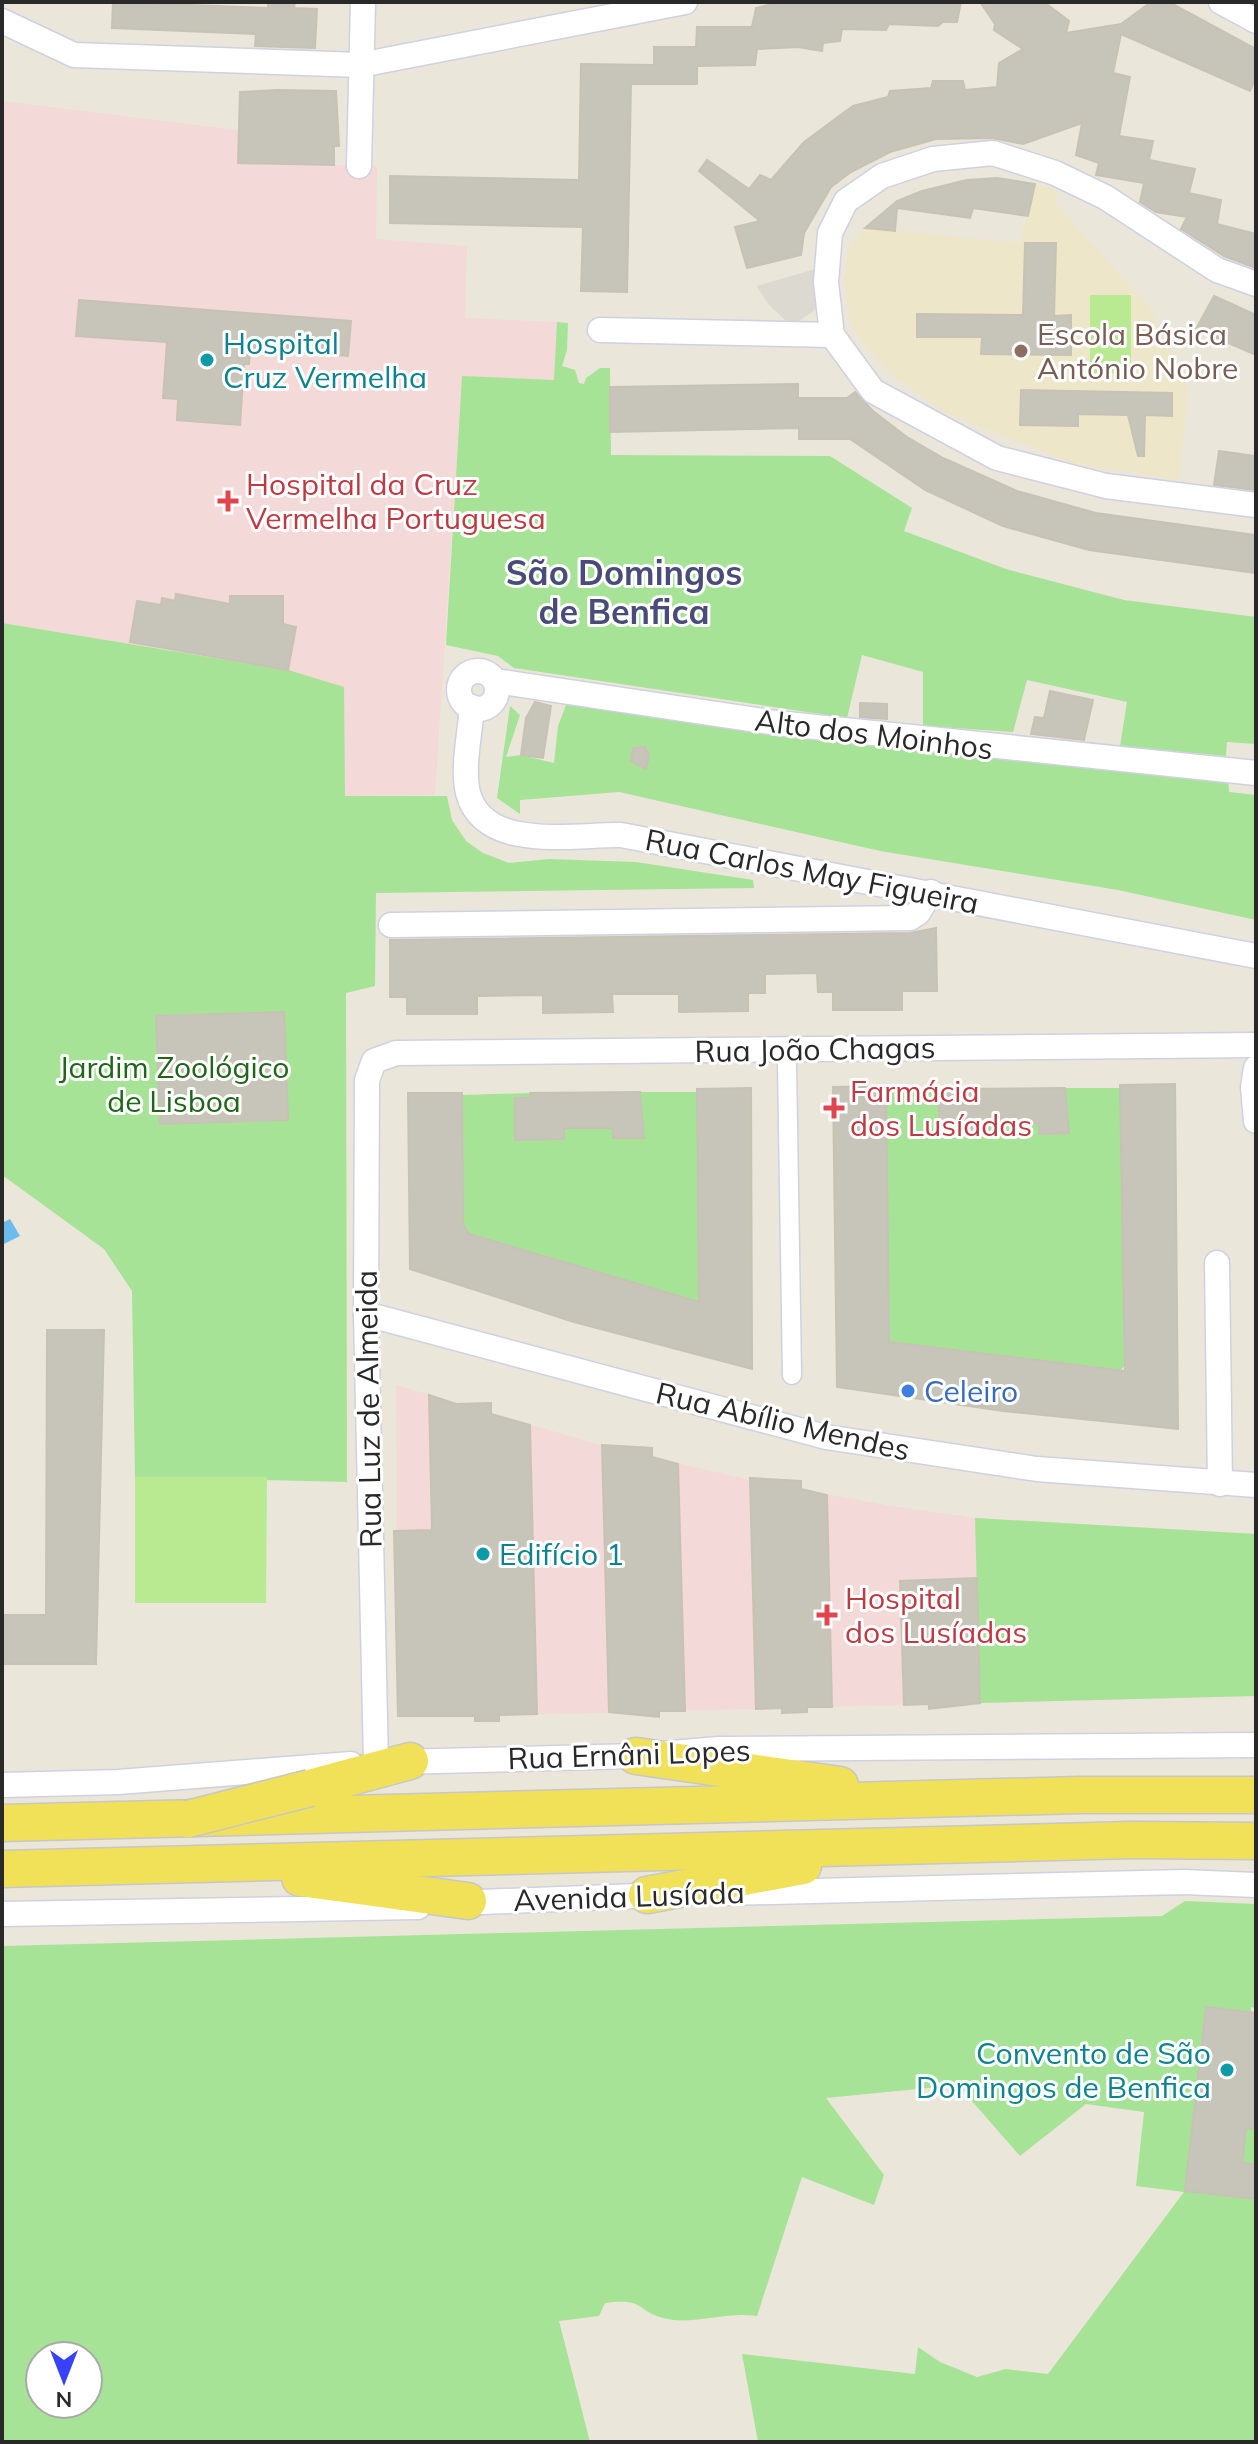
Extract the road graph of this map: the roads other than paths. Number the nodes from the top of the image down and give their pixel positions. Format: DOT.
graph roads {
  1 [pos="363,2"];
  2 [pos="685,2"];
  3 [pos="1221,2"];
  4 [pos="652,6"];
  5 [pos="2,21"];
  6 [pos="1256,21"];
  7 [pos="360,65"];
  8 [pos="359,166"];
  9 [pos="1256,284"];
  10 [pos="600,330"];
  11 [pos="832,335"];
  12 [pos="1256,505"];
  13 [pos="495,681"];
  14 [pos="1256,773"];
  15 [pos="931,892"];
  16 [pos="391,925"];
  17 [pos="1256,956"];
  18 [pos="1256,1045"];
  19 [pos="376,1059"];
  20 [pos="787,1063"];
  21 [pos="1256,1068"];
  22 [pos="1256,1121"];
  23 [pos="1217,1263"];
  24 [pos="366,1314"];
  25 [pos="792,1375"];
  26 [pos="1220,1484"];
  27 [pos="1256,1485"];
  28 [pos="1256,1745"];
  29 [pos="636,1756"];
  30 [pos="393,1762"];
  31 [pos="2,1785"];
  32 [pos="1256,1795"];
  33 [pos="913,1799"];
  34 [pos="313,1801"];
  35 [pos="2,1823"];
  36 [pos="1256,1841"];
  37 [pos="925,1845"];
  38 [pos="2,1869"];
  39 [pos="317,1870"];
  40 [pos="1256,1885"];
  41 [pos="647,1895"];
  42 [pos="468,1901"];
  43 [pos="2,1914"];
  1 -- 7 [label="street"];
  2 -- 4 [label="street"];
  3 -- 6 [label="street"];
  4 -- 7 [label="street"];
  5 -- 7 [label="street"];
  7 -- 8 [label="street"];
  9 -- 11 [label="street"];
  10 -- 11 [label="street"];
  11 -- 12 [label="street"];
  13 -- 14 [label="street, Alto dos Moinhos"];
  13 -- 15 [label="street, Rua Carlos May Figueira"];
  15 -- 16 [label="street"];
  15 -- 17 [label="street, Rua Carlos May Figueira"];
  18 -- 19 [label="street, Rua João Chagas"];
  19 -- 24 [label="street, Rua Luz de Almeida"];
  20 -- 25 [label="street"];
  21 -- 22 [label="street"];
  23 -- 26 [label="street"];
  24 -- 26 [label="street, Rua Abílio Mendes"];
  24 -- 30 [label="street, Rua Luz de Almeida"];
  26 -- 27 [label="street, Rua Abílio Mendes"];
  28 -- 29 [label="street, Rua Ernâni Lopes"];
  29 -- 30 [label="street, Rua Ernâni Lopes"];
  29 -- 33 [label="main road"];
  30 -- 31 [label="street, Rua Ernâni Lopes"];
  30 -- 34 [label="main road"];
  32 -- 33 [label="main road"];
  33 -- 34 [label="main road"];
  34 -- 35 [label="main road, bridge"];
  36 -- 37 [label="main road, Avenida Lusíada"];
  37 -- 39 [label="main road, Avenida Lusíada"];
  37 -- 41 [label="main road"];
  38 -- 39 [label="main road, Avenida Lusíada"];
  39 -- 42 [label="main road"];
  40 -- 41 [label="street, Avenida Lusíada"];
  41 -- 42 [label="street, Avenida Lusíada"];
  42 -- 43 [label="street, Avenida Lusíada"];
}
